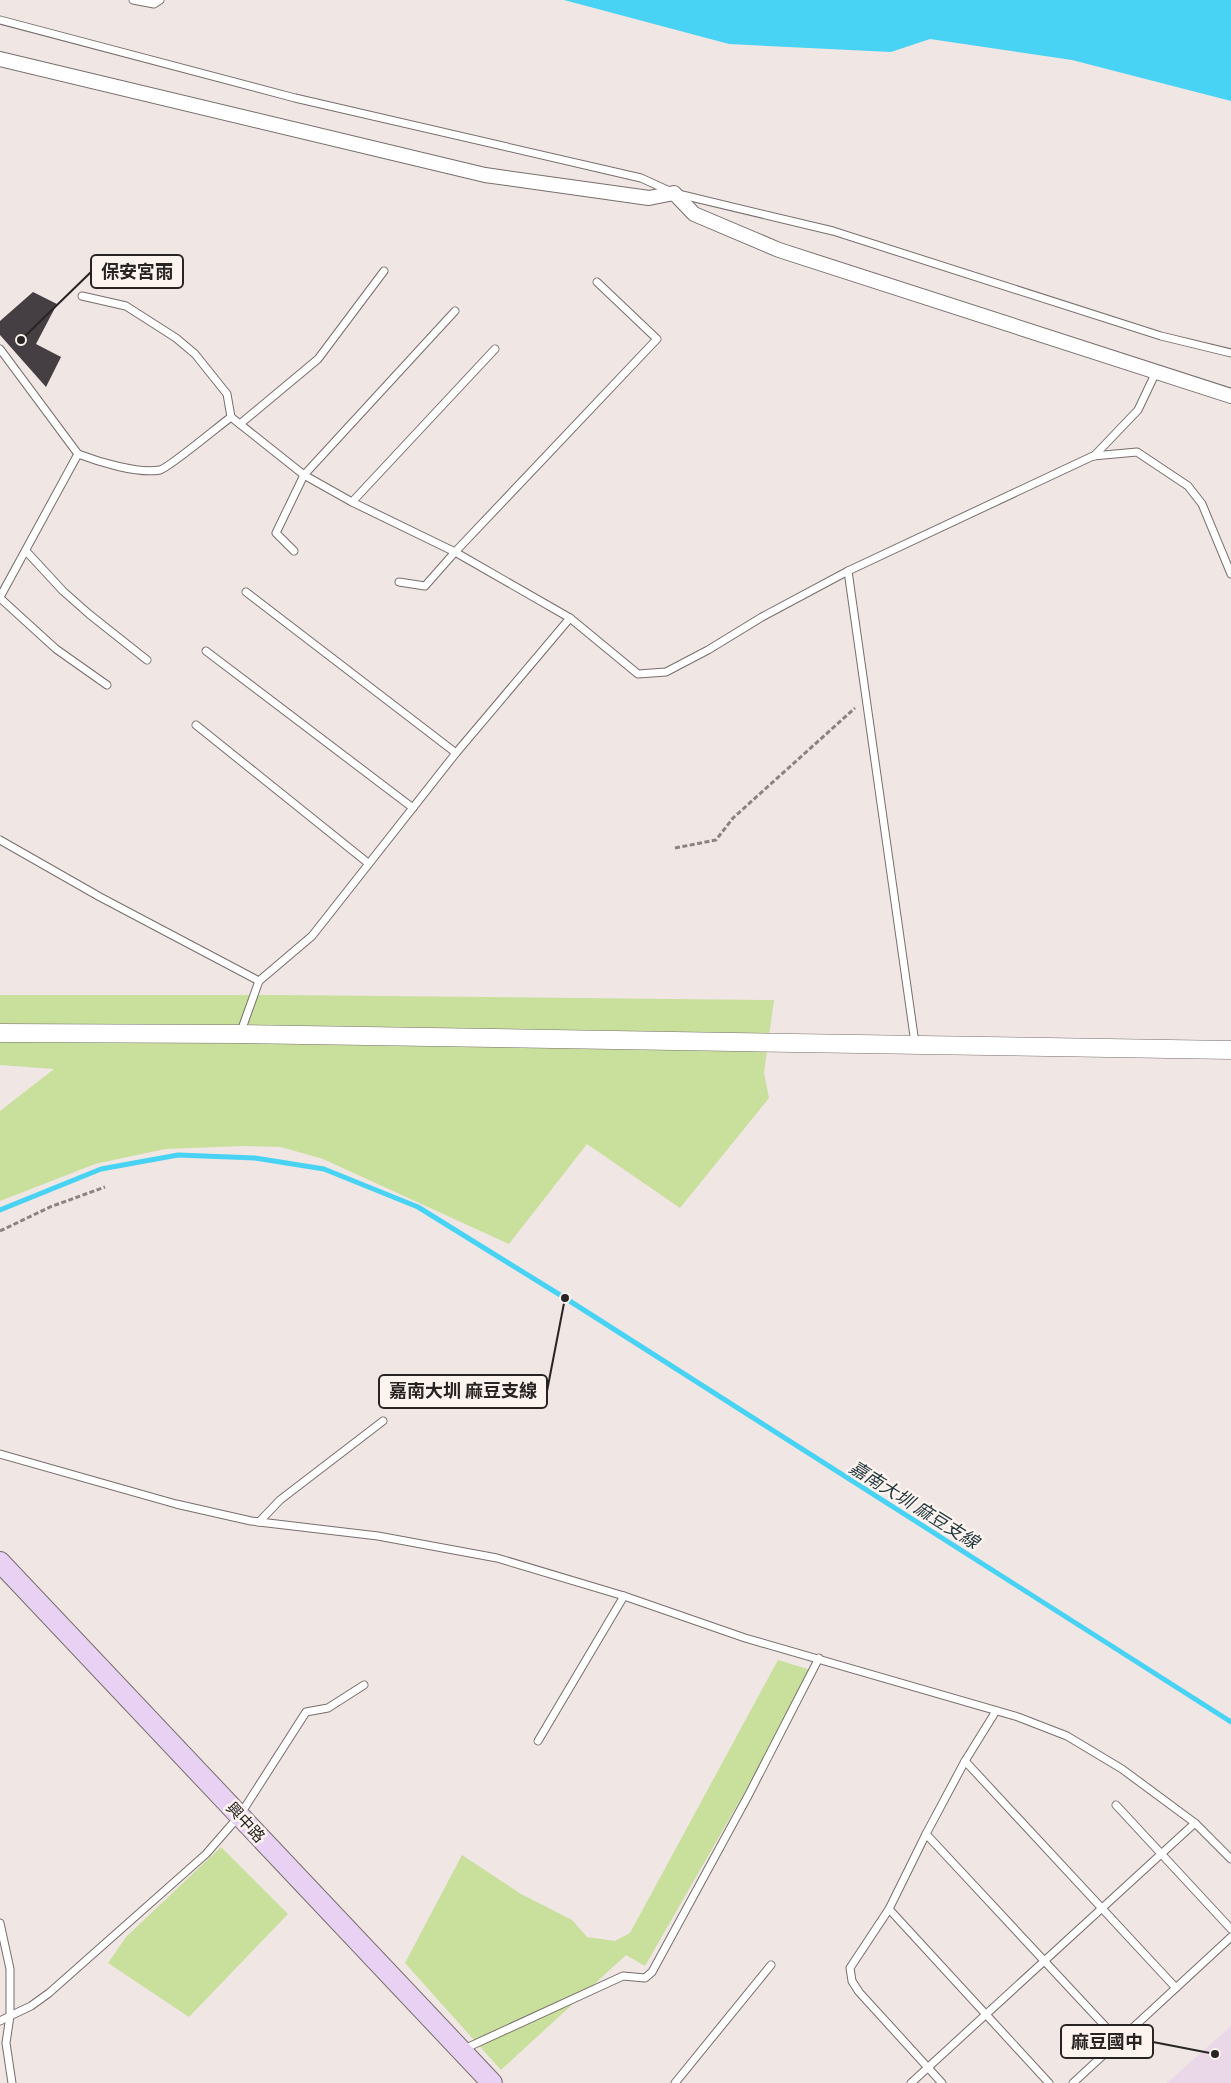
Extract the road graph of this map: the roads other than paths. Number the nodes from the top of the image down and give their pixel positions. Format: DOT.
graph roads {
  1 [pos="132,0"];
  2 [pos="160,0"];
  3 [pos="0,20"];
  4 [pos="0,59"];
  5 [pos="674,193"];
  6 [pos="384,271"];
  7 [pos="597,282"];
  8 [pos="82,296"];
  9 [pos="455,311"];
  10 [pos="0,349"];
  11 [pos="495,349"];
  12 [pos="1231,353"];
  13 [pos="1156,372"];
  14 [pos="1231,396"];
  15 [pos="231,417"];
  16 [pos="240,424"];
  17 [pos="78,454"];
  18 [pos="1093,456"];
  19 [pos="304,475"];
  20 [pos="352,502"];
  21 [pos="294,550"];
  22 [pos="26,551"];
  23 [pos="455,552"];
  24 [pos="848,571"];
  25 [pos="1231,574"];
  26 [pos="399,582"];
  27 [pos="246,592"];
  28 [pos="0,597"];
  29 [pos="570,618"];
  30 [pos="206,651"];
  31 [pos="147,660"];
  32 [pos="107,685"];
  33 [pos="196,725"];
  34 [pos="456,753"];
  35 [pos="413,808"];
  36 [pos="0,840"];
  37 [pos="368,863"];
  38 [pos="260,981"];
  39 [pos="0,1033"];
  40 [pos="240,1034"];
  41 [pos="915,1044"];
  42 [pos="1231,1050"];
  43 [pos="383,1421"];
  44 [pos="0,1454"];
  45 [pos="259,1522"];
  46 [pos="0,1562"];
  47 [pos="624,1596"];
  48 [pos="819,1658"];
  49 [pos="364,1685"];
  50 [pos="996,1710"];
  51 [pos="538,1741"];
  52 [pos="965,1761"];
  53 [pos="1116,1804"];
  54 [pos="240,1815"];
  55 [pos="1195,1823"];
  56 [pos="926,1834"];
  57 [pos="1161,1854"];
  58 [pos="1231,1859"];
  59 [pos="1102,1908"];
  60 [pos="889,1909"];
  61 [pos="0,1923"];
  62 [pos="1231,1928"];
  63 [pos="1231,1937"];
  64 [pos="1044,1961"];
  65 [pos="771,1964"];
  66 [pos="1176,1988"];
  67 [pos="986,2014"];
  68 [pos="10,2016"];
  69 [pos="0,2021"];
  70 [pos="1119,2040"];
  71 [pos="462,2050"];
  72 [pos="928,2068"];
  73 [pos="12,2083"];
  74 [pos="492,2083"];
  75 [pos="675,2083"];
  76 [pos="912,2083"];
  77 [pos="942,2083"];
  78 [pos="1049,2083"];
  79 [pos="1073,2083"];
  1 -- 2 [label="lane"];
  3 -- 5 [label="lane"];
  4 -- 5 [label="street"];
  5 -- 12 [label="lane"];
  5 -- 13 [label="street"];
  6 -- 16 [label="lane"];
  7 -- 23 [label="lane"];
  8 -- 15 [label="lane"];
  9 -- 19 [label="lane"];
  10 -- 17 [label="lane"];
  11 -- 20 [label="lane"];
  13 -- 14 [label="street"];
  13 -- 18 [label="lane"];
  15 -- 16 [label="lane"];
  15 -- 17 [label="lane"];
  16 -- 19 [label="lane"];
  17 -- 22 [label="lane"];
  18 -- 24 [label="lane"];
  18 -- 25 [label="lane"];
  19 -- 20 [label="lane"];
  19 -- 21 [label="lane"];
  20 -- 23 [label="lane"];
  22 -- 28 [label="lane"];
  22 -- 31 [label="lane"];
  23 -- 26 [label="lane"];
  23 -- 29 [label="lane"];
  24 -- 29 [label="lane"];
  24 -- 41 [label="lane"];
  27 -- 34 [label="lane"];
  28 -- 32 [label="lane"];
  29 -- 34 [label="lane"];
  30 -- 35 [label="lane"];
  33 -- 37 [label="lane"];
  34 -- 35 [label="lane"];
  35 -- 37 [label="lane"];
  36 -- 38 [label="lane"];
  37 -- 38 [label="lane"];
  38 -- 40 [label="lane"];
  39 -- 40 [label="street"];
  40 -- 41 [label="street"];
  41 -- 42 [label="street"];
  43 -- 45 [label="lane"];
  44 -- 45 [label="lane"];
  45 -- 47 [label="lane"];
  46 -- 54 [label="main road, 興中路"];
  47 -- 48 [label="lane"];
  47 -- 51 [label="lane"];
  48 -- 50 [label="lane"];
  48 -- 71 [label="lane"];
  49 -- 54 [label="lane"];
  50 -- 52 [label="lane"];
  50 -- 55 [label="lane"];
  52 -- 56 [label="lane"];
  52 -- 59 [label="lane"];
  53 -- 57 [label="lane"];
  54 -- 68 [label="lane"];
  54 -- 71 [label="main road, 興中路"];
  55 -- 57 [label="lane"];
  55 -- 58 [label="lane"];
  56 -- 60 [label="lane"];
  56 -- 64 [label="lane"];
  57 -- 59 [label="lane"];
  57 -- 62 [label="lane"];
  59 -- 64 [label="lane"];
  59 -- 66 [label="lane"];
  60 -- 67 [label="lane"];
  60 -- 72 [label="lane"];
  61 -- 68 [label="lane"];
  63 -- 66 [label="lane"];
  64 -- 67 [label="lane"];
  64 -- 70 [label="lane"];
  65 -- 75 [label="lane"];
  66 -- 70 [label="lane"];
  67 -- 72 [label="lane"];
  67 -- 78 [label="lane"];
  68 -- 69 [label="lane"];
  68 -- 73 [label="lane"];
  70 -- 79 [label="lane"];
  71 -- 74 [label="main road, 興中路"];
  72 -- 76 [label="lane"];
  72 -- 77 [label="lane"];
}
